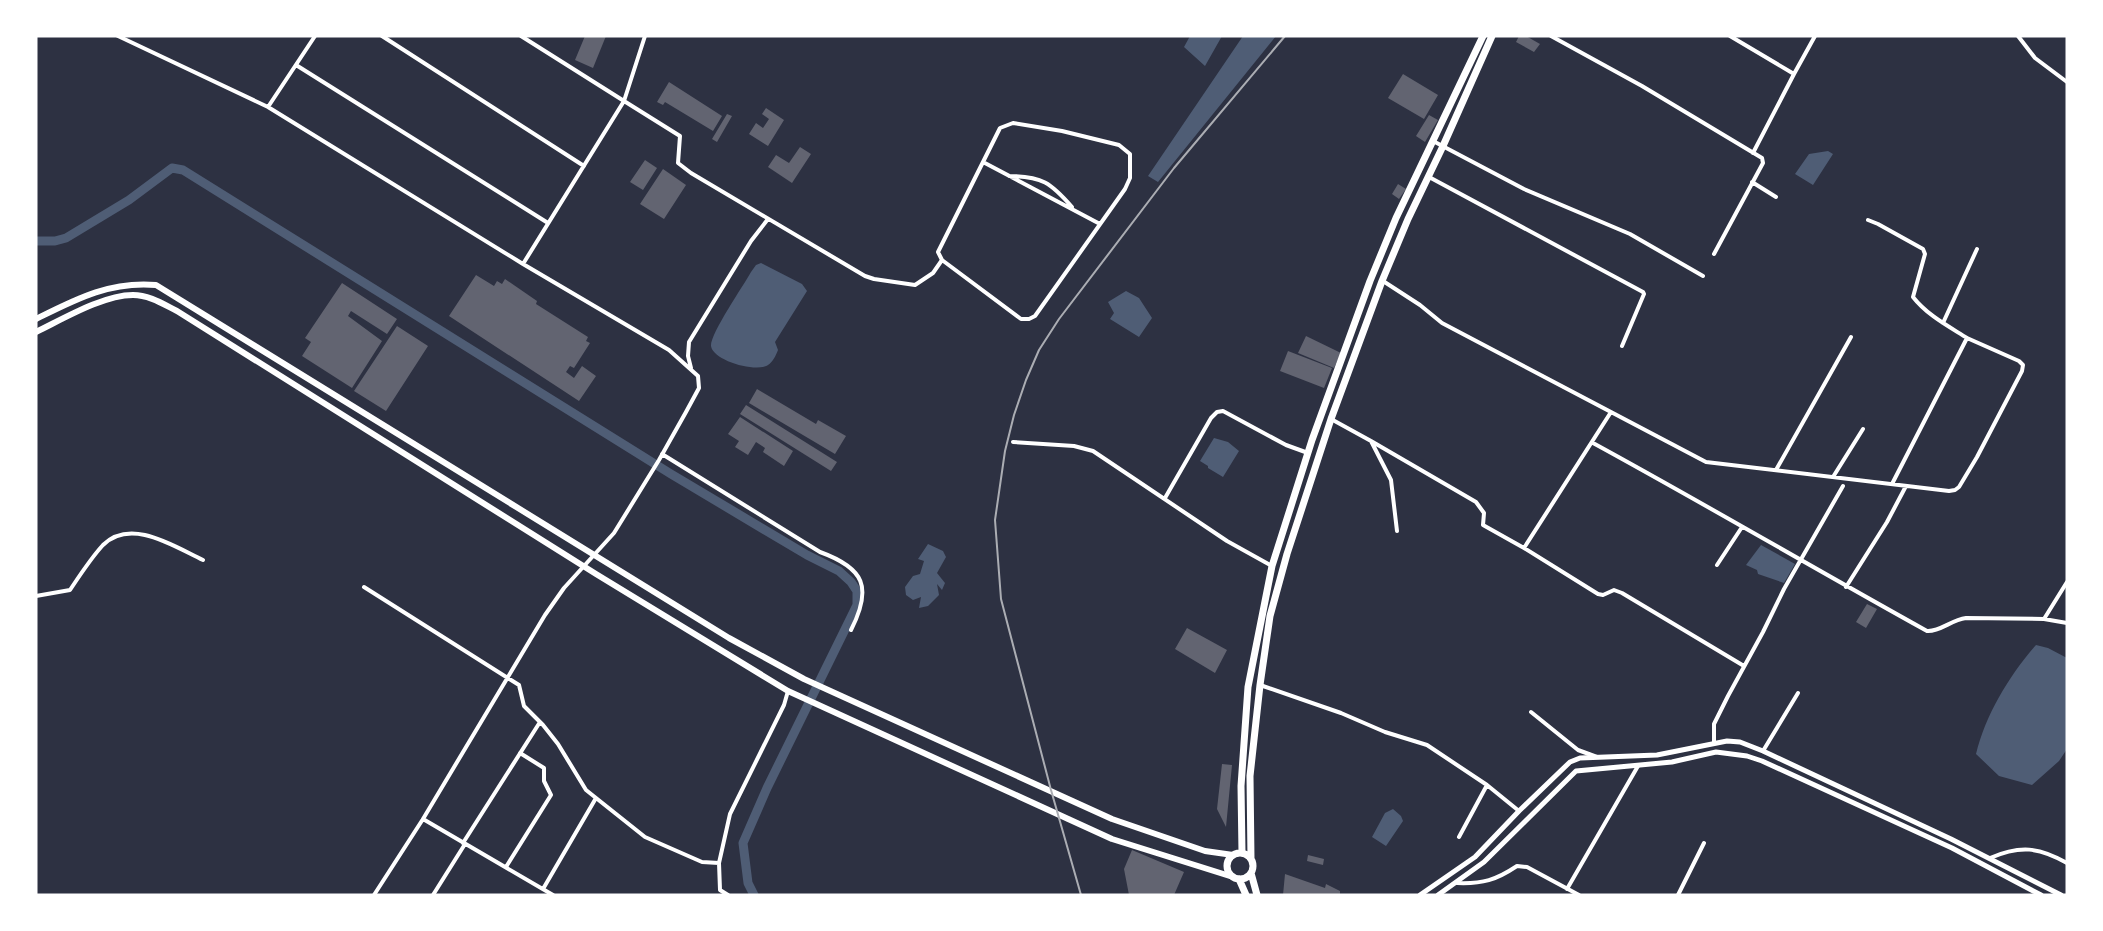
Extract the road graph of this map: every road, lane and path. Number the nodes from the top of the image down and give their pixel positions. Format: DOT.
graph roads {
  1 [pos="118,36"];
  2 [pos="315,36"];
  3 [pos="382,36"];
  4 [pos="520,36"];
  5 [pos="645,36"];
  6 [pos="1483,36"];
  7 [pos="1492,36"];
  8 [pos="1551,36"];
  9 [pos="1730,36"];
  10 [pos="1815,36"];
  11 [pos="2018,36"];
  12 [pos="296,64"];
  13 [pos="1794,74"];
  14 [pos="2067,82"];
  15 [pos="624,101"];
  16 [pos="268,107"];
  17 [pos="1433,140"];
  18 [pos="1443,146"];
  19 [pos="1753,153"];
  20 [pos="983,162"];
  21 [pos="584,166"];
  22 [pos="1009,176"];
  23 [pos="1429,176"];
  24 [pos="1752,182"];
  25 [pos="1776,196"];
  26 [pos="1075,211"];
  27 [pos="768,219"];
  28 [pos="1868,220"];
  29 [pos="548,223"];
  30 [pos="1100,224"];
  31 [pos="1977,249"];
  32 [pos="1714,254"];
  33 [pos="942,260"];
  34 [pos="523,264"];
  35 [pos="1703,276"];
  36 [pos="1382,280"];
  37 [pos="36,319"];
  38 [pos="1943,323"];
  39 [pos="36,332"];
  40 [pos="1851,337"];
  41 [pos="1967,338"];
  42 [pos="1622,346"];
  43 [pos="691,369"];
  44 [pos="1611,412"];
  45 [pos="1331,420"];
  46 [pos="1863,429"];
  47 [pos="1371,441"];
  48 [pos="1013,442"];
  49 [pos="1593,443"];
  50 [pos="1308,453"];
  51 [pos="662,454"];
  52 [pos="1776,470"];
  53 [pos="1833,477"];
  54 [pos="1892,484"];
  55 [pos="1843,486"];
  56 [pos="1906,486"];
  57 [pos="1165,498"];
  58 [pos="1742,527"];
  59 [pos="1397,531"];
  60 [pos="1524,548"];
  61 [pos="593,555"];
  62 [pos="203,560"];
  63 [pos="1800,561"];
  64 [pos="1717,565"];
  65 [pos="583,566"];
  66 [pos="1272,566"];
  67 [pos="2067,582"];
  68 [pos="364,587"];
  69 [pos="1846,587"];
  70 [pos="36,596"];
  71 [pos="2044,619"];
  72 [pos="2067,623"];
  73 [pos="851,630"];
  74 [pos="1744,666"];
  75 [pos="509,678"];
  76 [pos="1260,685"];
  77 [pos="792,692"];
  78 [pos="1798,693"];
  79 [pos="1531,712"];
  80 [pos="540,722"];
  81 [pos="1714,743"];
  82 [pos="1763,751"];
  83 [pos="520,753"];
  84 [pos="1599,758"];
  85 [pos="1638,766"];
  86 [pos="1487,785"];
  87 [pos="596,798"];
  88 [pos="1519,811"];
  89 [pos="423,819"];
  90 [pos="1459,837"];
  91 [pos="464,843"];
  92 [pos="1704,843"];
  93 [pos="1242,853"];
  94 [pos="1233,855"];
  95 [pos="1990,858"];
  96 [pos="1251,859"];
  97 [pos="719,863"];
  98 [pos="2067,863"];
  99 [pos="506,867"];
  100 [pos="1251,873"];
  101 [pos="1236,878"];
  102 [pos="1456,883"];
  103 [pos="543,889"];
  104 [pos="1567,889"];
  105 [pos="720,890"];
  106 [pos="374,895"];
  107 [pos="433,895"];
  108 [pos="553,895"];
  109 [pos="717,895"];
  110 [pos="728,895"];
  111 [pos="1246,895"];
  112 [pos="1257,895"];
  113 [pos="1420,895"];
  114 [pos="1438,895"];
  115 [pos="1579,895"];
  116 [pos="1678,895"];
  117 [pos="2042,895"];
  118 [pos="2061,895"];
  1 -- 16 [label="street"];
  2 -- 12 [label="street"];
  3 -- 21 [label="street"];
  4 -- 15 [label="street"];
  5 -- 15 [label="street"];
  6 -- 17 [label="highway"];
  7 -- 18 [label="highway"];
  8 -- 19 [label="street"];
  9 -- 13 [label="street"];
  10 -- 13 [label="street"];
  11 -- 14 [label="street"];
  12 -- 16 [label="street"];
  12 -- 29 [label="street"];
  13 -- 19 [label="street"];
  15 -- 21 [label="street"];
  15 -- 27 [label="street"];
  16 -- 34 [label="street"];
  17 -- 18 [label="street"];
  17 -- 50 [label="highway"];
  18 -- 23 [label="highway"];
  18 -- 35 [label="street"];
  19 -- 24 [label="street"];
  20 -- 22 [label="street"];
  20 -- 30 [label="street"];
  20 -- 33 [label="street"];
  21 -- 29 [label="street"];
  22 -- 26 [label="street"];
  22 -- 26 [label="street"];
  23 -- 36 [label="highway"];
  23 -- 42 [label="street"];
  24 -- 25 [label="street"];
  24 -- 32 [label="street"];
  26 -- 30 [label="street"];
  27 -- 33 [label="street"];
  27 -- 43 [label="street"];
  28 -- 38 [label="street"];
  29 -- 34 [label="street"];
  30 -- 33 [label="street"];
  31 -- 38 [label="street"];
  34 -- 43 [label="street"];
  36 -- 44 [label="street"];
  36 -- 45 [label="highway"];
  37 -- 61 [label="main road"];
  38 -- 41 [label="street"];
  39 -- 65 [label="main road"];
  40 -- 52 [label="street"];
  41 -- 54 [label="street"];
  41 -- 56 [label="street"];
  43 -- 51 [label="street"];
  44 -- 49 [label="street"];
  44 -- 52 [label="street"];
  45 -- 47 [label="street"];
  45 -- 76 [label="highway"];
  46 -- 53 [label="street"];
  47 -- 59 [label="street"];
  47 -- 60 [label="street"];
  48 -- 57 [label="street"];
  49 -- 58 [label="street"];
  49 -- 60 [label="street"];
  50 -- 57 [label="street"];
  50 -- 66 [label="highway"];
  51 -- 61 [label="street"];
  51 -- 73 [label="street"];
  52 -- 53 [label="street"];
  53 -- 54 [label="street"];
  54 -- 56 [label="street"];
  55 -- 63 [label="street"];
  56 -- 69 [label="street"];
  57 -- 66 [label="street"];
  58 -- 63 [label="street"];
  58 -- 64 [label="street"];
  60 -- 74 [label="street"];
  61 -- 65 [label="street"];
  61 -- 94 [label="main road"];
  62 -- 70 [label="street"];
  63 -- 69 [label="street"];
  63 -- 74 [label="street"];
  65 -- 75 [label="street"];
  65 -- 77 [label="main road"];
  66 -- 93 [label="highway"];
  67 -- 71 [label="street"];
  68 -- 75 [label="street"];
  69 -- 71 [label="street"];
  71 -- 72 [label="street"];
  74 -- 81 [label="street"];
  75 -- 80 [label="street"];
  75 -- 89 [label="street"];
  76 -- 86 [label="street"];
  76 -- 96 [label="highway"];
  77 -- 97 [label="street"];
  77 -- 101 [label="main road"];
  78 -- 82 [label="street"];
  79 -- 84 [label="street"];
  80 -- 83 [label="street"];
  80 -- 87 [label="street"];
  81 -- 82 [label="main road"];
  81 -- 84 [label="main road"];
  82 -- 95 [label="main road"];
  83 -- 91 [label="street"];
  83 -- 99 [label="street"];
  84 -- 88 [label="main road"];
  85 -- 102 [label="main road"];
  85 -- 104 [label="street"];
  85 -- 117 [label="main road"];
  86 -- 88 [label="street"];
  86 -- 90 [label="street"];
  87 -- 97 [label="street"];
  87 -- 103 [label="street"];
  88 -- 113 [label="main road"];
  89 -- 91 [label="street"];
  89 -- 106 [label="street"];
  91 -- 99 [label="street"];
  91 -- 107 [label="street"];
  92 -- 116 [label="street"];
  93 -- 94 [label="highway"];
  93 -- 96 [label="highway"];
  94 -- 101 [label="highway"];
  95 -- 98 [label="street"];
  95 -- 118 [label="main road"];
  96 -- 100 [label="highway"];
  97 -- 105 [label="street"];
  99 -- 103 [label="street"];
  100 -- 101 [label="highway"];
  100 -- 112 [label="highway"];
  101 -- 111 [label="highway"];
  102 -- 104 [label="street"];
  102 -- 114 [label="main road"];
  103 -- 108 [label="street"];
  104 -- 115 [label="street"];
  105 -- 109 [label="street"];
  105 -- 110 [label="street"];
}
